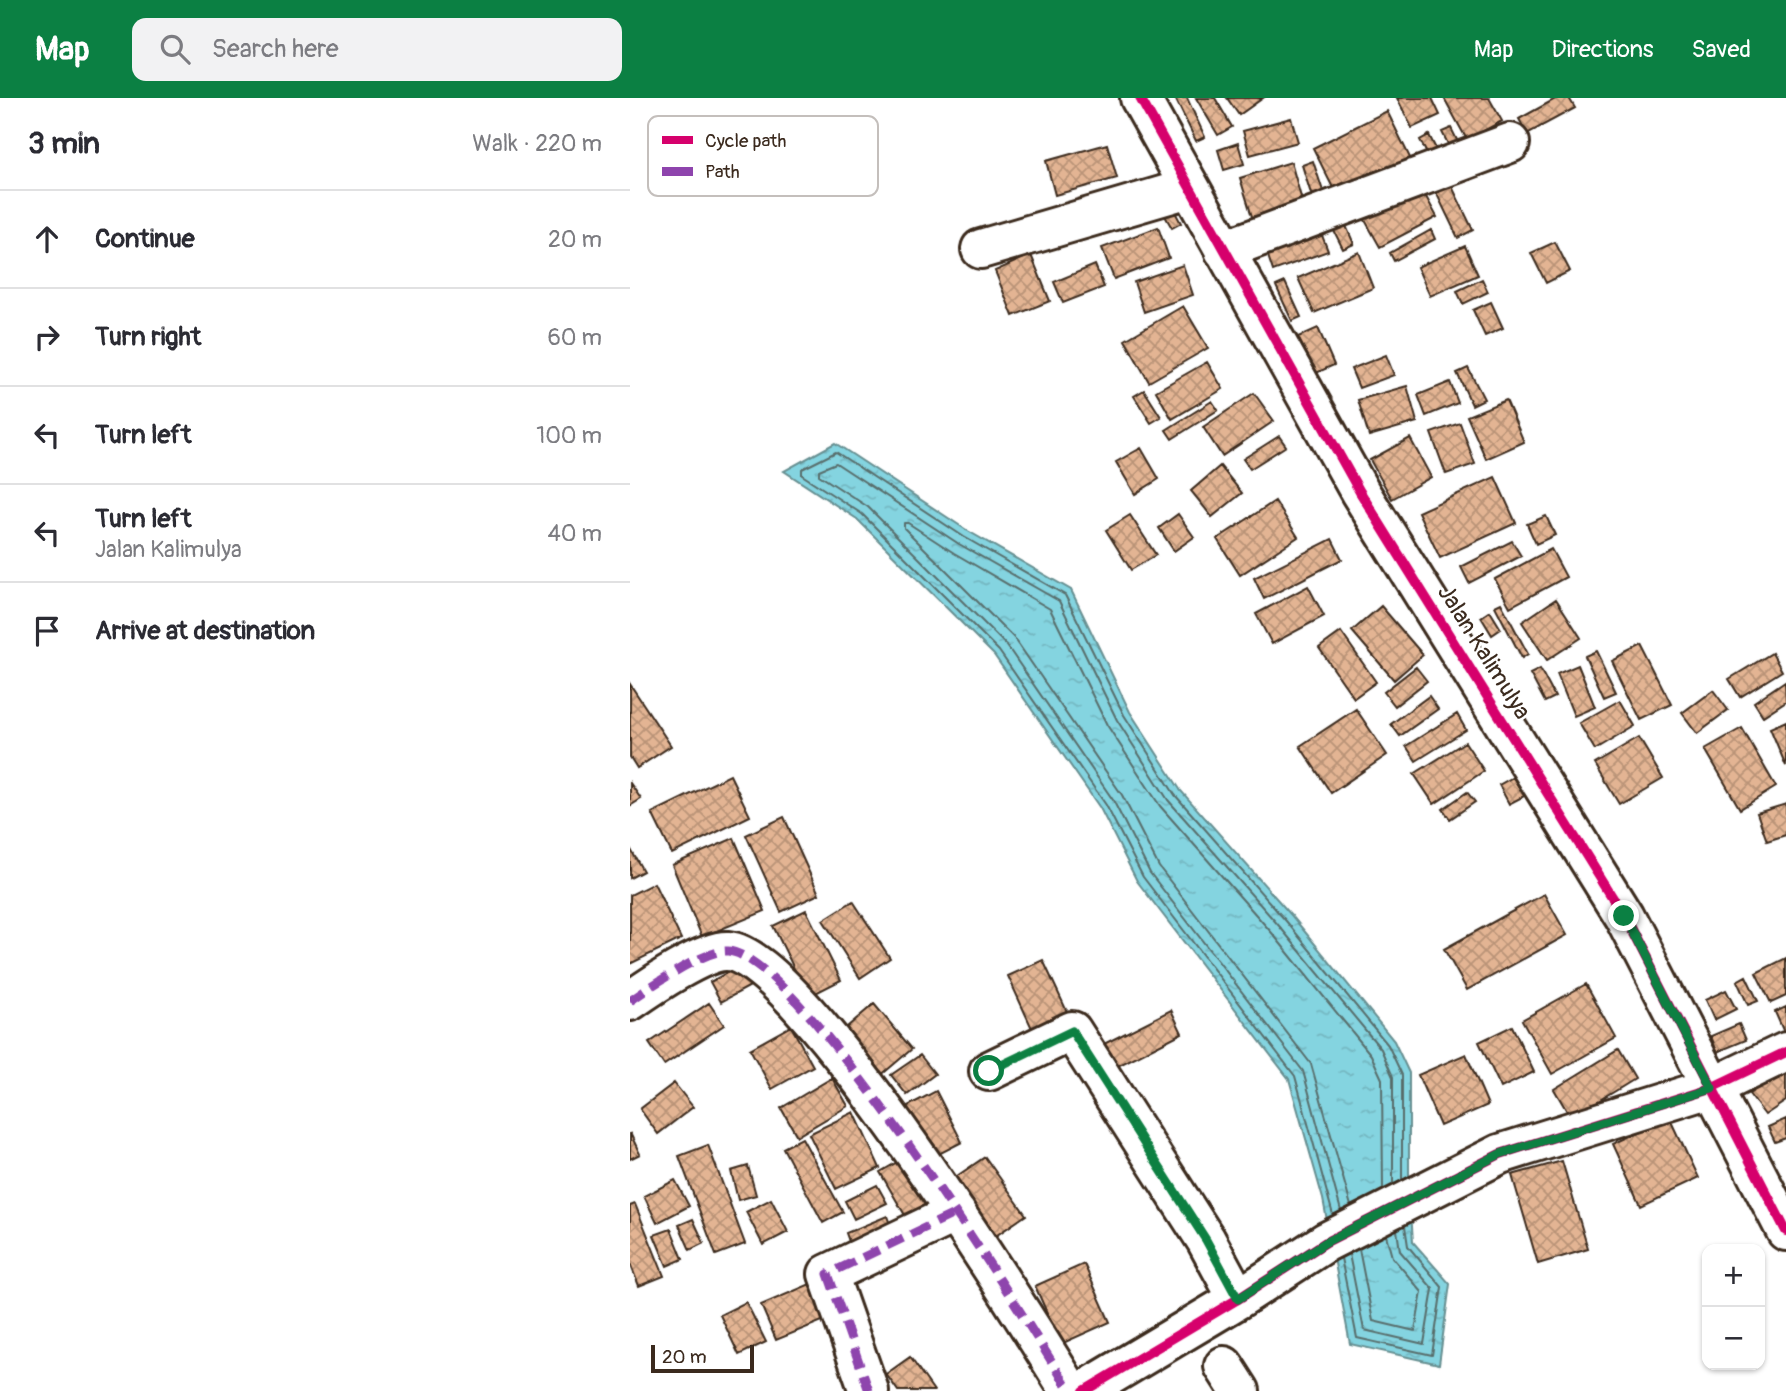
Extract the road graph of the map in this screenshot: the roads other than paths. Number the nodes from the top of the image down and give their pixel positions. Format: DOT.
graph roads {
  1 [pos="1140,98"];
  2 [pos="1510,143"];
  3 [pos="1189,188"];
  4 [pos="981,249"];
  5 [pos="1224,250"];
  6 [pos="630,1001"];
  7 [pos="1786,1052"];
  8 [pos="989,1071"];
  9 [pos="1712,1088"];
  10 [pos="956,1213"];
  11 [pos="1786,1231"];
  12 [pos="1238,1299"];
  13 [pos="869,1391"];
  14 [pos="1070,1391"];
  15 [pos="1084,1391"];
  1 -- 3 [label="street, Jalan Kalimulya"];
  2 -- 5 [label="street"];
  3 -- 4 [label="street"];
  3 -- 5 [label="street, Jalan Kalimulya"];
  5 -- 9 [label="street, Jalan Kalimulya"];
  6 -- 10 [label="street"];
  7 -- 9 [label="street"];
  8 -- 12 [label="street"];
  9 -- 11 [label="street, Jalan Kalimulya"];
  9 -- 12 [label="street"];
  10 -- 13 [label="street"];
  10 -- 14 [label="street"];
  12 -- 15 [label="street"];
}
